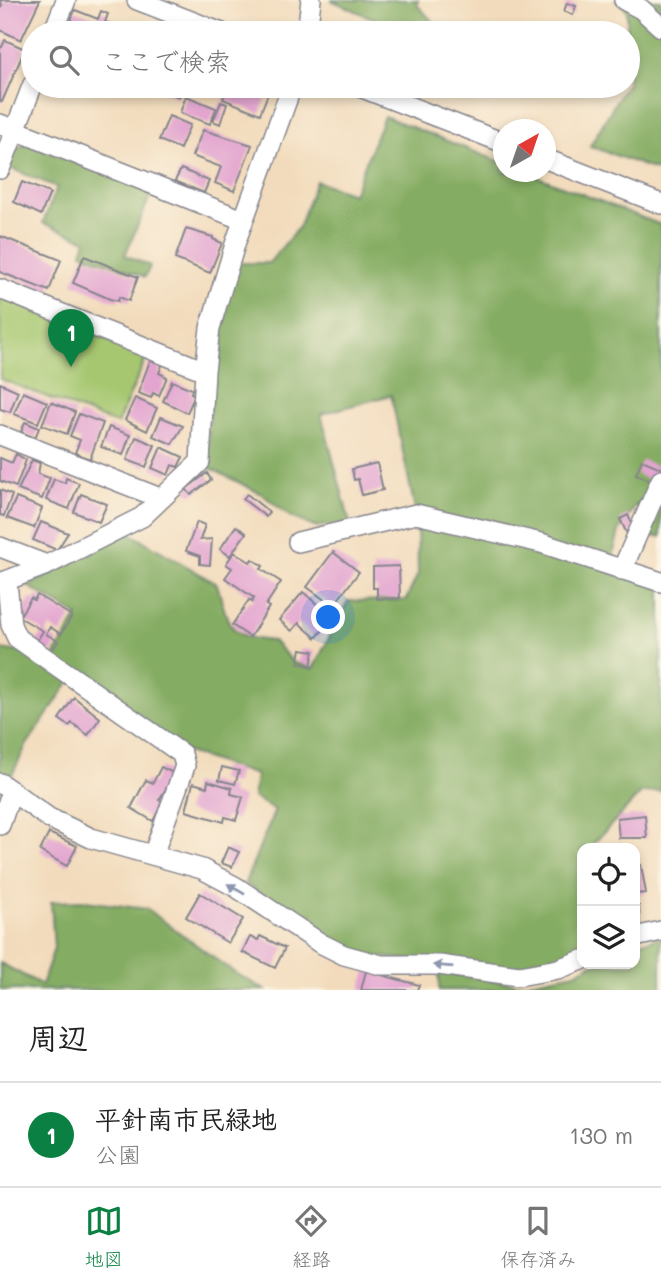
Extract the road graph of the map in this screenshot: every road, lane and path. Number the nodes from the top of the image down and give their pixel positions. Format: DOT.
graph roads {
  1 [pos="66,0"];
  2 [pos="137,0"];
  3 [pos="312,0"];
  4 [pos="624,0"];
  5 [pos="58,21"];
  6 [pos="191,21"];
  7 [pos="309,21"];
  8 [pos="661,27"];
  9 [pos="25,98"];
  10 [pos="288,98"];
  11 [pos="388,98"];
  12 [pos="7,128"];
  13 [pos="493,139"];
  14 [pos="556,163"];
  15 [pos="0,169"];
  16 [pos="661,204"];
  17 [pos="243,220"];
  18 [pos="0,289"];
  19 [pos="205,371"];
  20 [pos="0,435"];
  21 [pos="661,480"];
  22 [pos="160,498"];
  23 [pos="298,542"];
  24 [pos="0,547"];
  25 [pos="47,565"];
  26 [pos="622,570"];
  27 [pos="661,582"];
  28 [pos="4,583"];
  29 [pos="6,787"];
  30 [pos="0,825"];
  31 [pos="153,855"];
  32 [pos="661,931"];
  33 [pos="640,936"];
  34 [pos="577,962"];
  1 -- 5 [label="street"];
  2 -- 6 [label="street"];
  3 -- 7 [label="street"];
  4 -- 8 [label="street"];
  9 -- 12 [label="street"];
  10 -- 17 [label="street"];
  11 -- 13 [label="street"];
  12 -- 15 [label="street"];
  12 -- 17 [label="street"];
  14 -- 16 [label="street"];
  17 -- 19 [label="street"];
  18 -- 19 [label="street"];
  19 -- 22 [label="street"];
  20 -- 22 [label="street"];
  21 -- 26 [label="street"];
  22 -- 25 [label="street"];
  23 -- 26 [label="street"];
  24 -- 25 [label="street"];
  25 -- 28 [label="street"];
  26 -- 27 [label="street"];
  28 -- 31 [label="street"];
  29 -- 30 [label="street"];
  29 -- 31 [label="street"];
  34 -- 31 [label="street, one-way"];
  32 -- 33 [label="street"];
}
